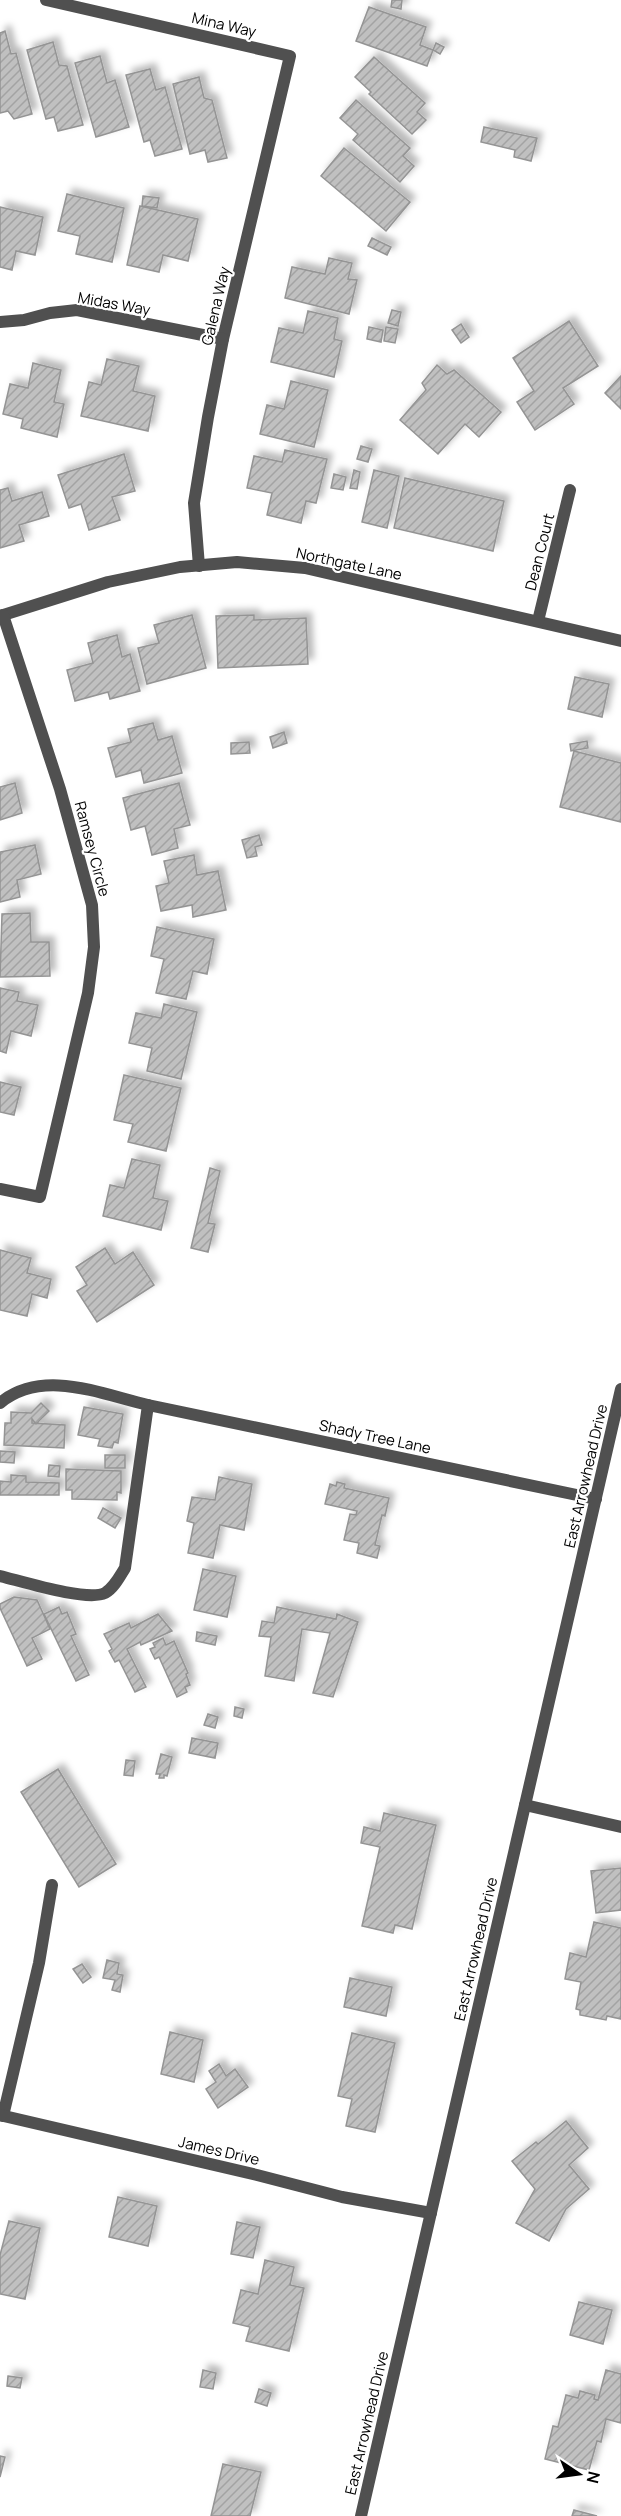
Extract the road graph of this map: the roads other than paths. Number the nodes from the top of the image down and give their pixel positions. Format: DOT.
graph roads {
  1 [pos="46,0"];
  2 [pos="290,56"];
  3 [pos="0,322"];
  4 [pos="223,339"];
  5 [pos="570,490"];
  6 [pos="199,566"];
  7 [pos="2,615"];
  8 [pos="538,621"];
  9 [pos="621,640"];
  10 [pos="0,1189"];
  11 [pos="621,1389"];
  12 [pos="0,1403"];
  13 [pos="148,1405"];
  14 [pos="596,1498"];
  15 [pos="0,1576"];
  16 [pos="525,1804"];
  17 [pos="621,1827"];
  18 [pos="52,1885"];
  19 [pos="1,2116"];
  20 [pos="431,2213"];
  21 [pos="361,2516"];
  1 -- 2 [label="street, Mina Way"];
  2 -- 4 [label="street, Galena Way"];
  3 -- 4 [label="street, Midas Way"];
  4 -- 6 [label="street, Galena Way"];
  5 -- 8 [label="street, Dean Court"];
  6 -- 7 [label="street, Northgate Lane"];
  6 -- 8 [label="street, Northgate Lane"];
  7 -- 10 [label="street, Ramsey Circle"];
  8 -- 9 [label="street, Northgate Lane"];
  11 -- 14 [label="street, East Arrowhead Drive"];
  12 -- 13 [label="street, Shady Tree Lane"];
  13 -- 14 [label="street, Shady Tree Lane"];
  13 -- 15 [label="street"];
  14 -- 16 [label="street, East Arrowhead Drive"];
  16 -- 17 [label="street"];
  16 -- 20 [label="street, East Arrowhead Drive"];
  18 -- 19 [label="street"];
  19 -- 20 [label="street, James Drive"];
  20 -- 21 [label="street, East Arrowhead Drive"];
}
